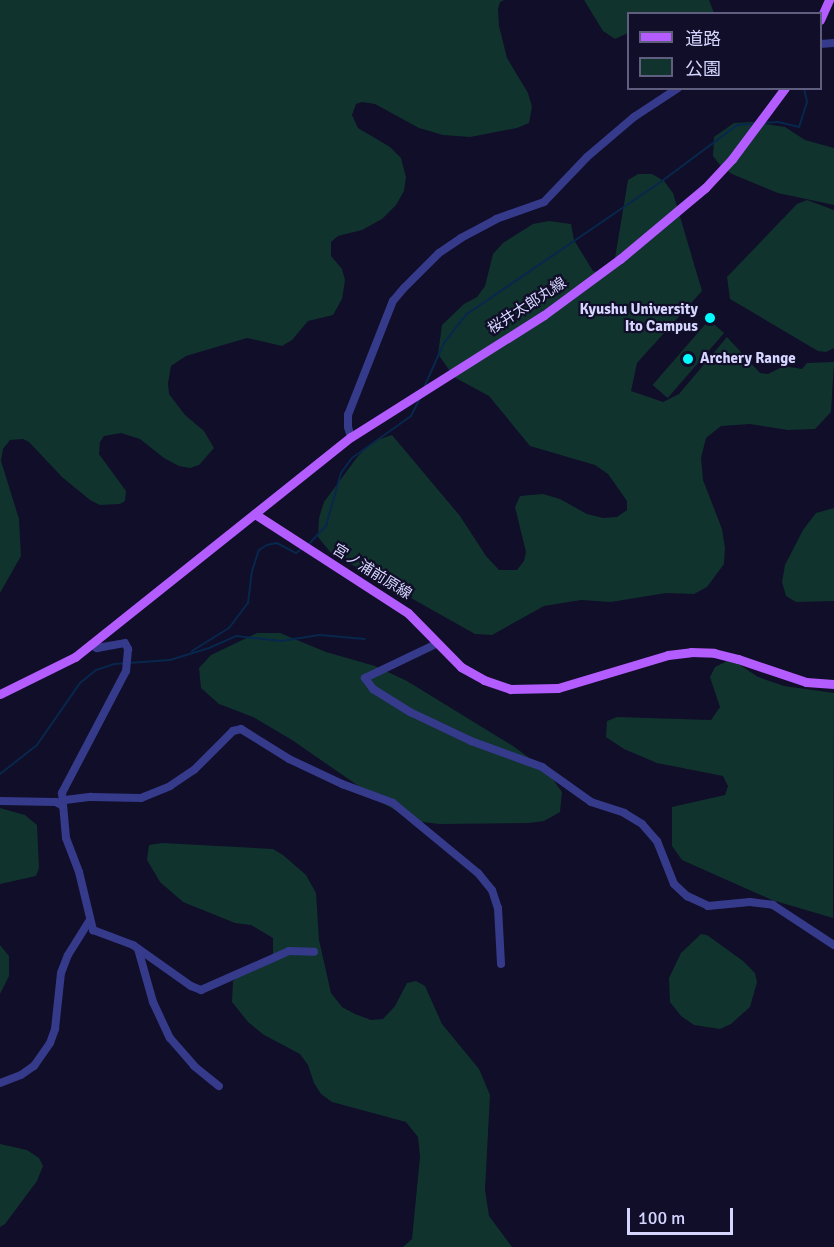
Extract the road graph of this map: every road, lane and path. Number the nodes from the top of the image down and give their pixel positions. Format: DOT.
graph roads {
  1 [pos="829,0"];
  2 [pos="822,16"];
  3 [pos="675,90"];
  4 [pos="784,90"];
  5 [pos="351,437"];
  6 [pos="255,514"];
  7 [pos="436,644"];
  8 [pos="91,645"];
  9 [pos="834,684"];
  10 [pos="0,694"];
  11 [pos="0,801"];
  12 [pos="64,803"];
  13 [pos="89,921"];
  14 [pos="834,945"];
  15 [pos="138,949"];
  16 [pos="314,952"];
  17 [pos="501,964"];
  18 [pos="0,1083"];
  19 [pos="219,1086"];
  1 -- 2 [label="main road"];
  3 -- 5 [label="street"];
  4 -- 5 [label="main road, 桜井太郎丸線"];
  5 -- 6 [label="main road, 桜井太郎丸線"];
  6 -- 7 [label="main road, 宮ノ浦前原線"];
  6 -- 8 [label="main road"];
  7 -- 9 [label="main road, 宮ノ浦前原線"];
  7 -- 14 [label="street"];
  8 -- 10 [label="main road"];
  8 -- 12 [label="street"];
  11 -- 12 [label="street"];
  12 -- 13 [label="street"];
  12 -- 17 [label="street"];
  13 -- 15 [label="street"];
  13 -- 18 [label="street"];
  15 -- 16 [label="street"];
  15 -- 19 [label="street"];
}
